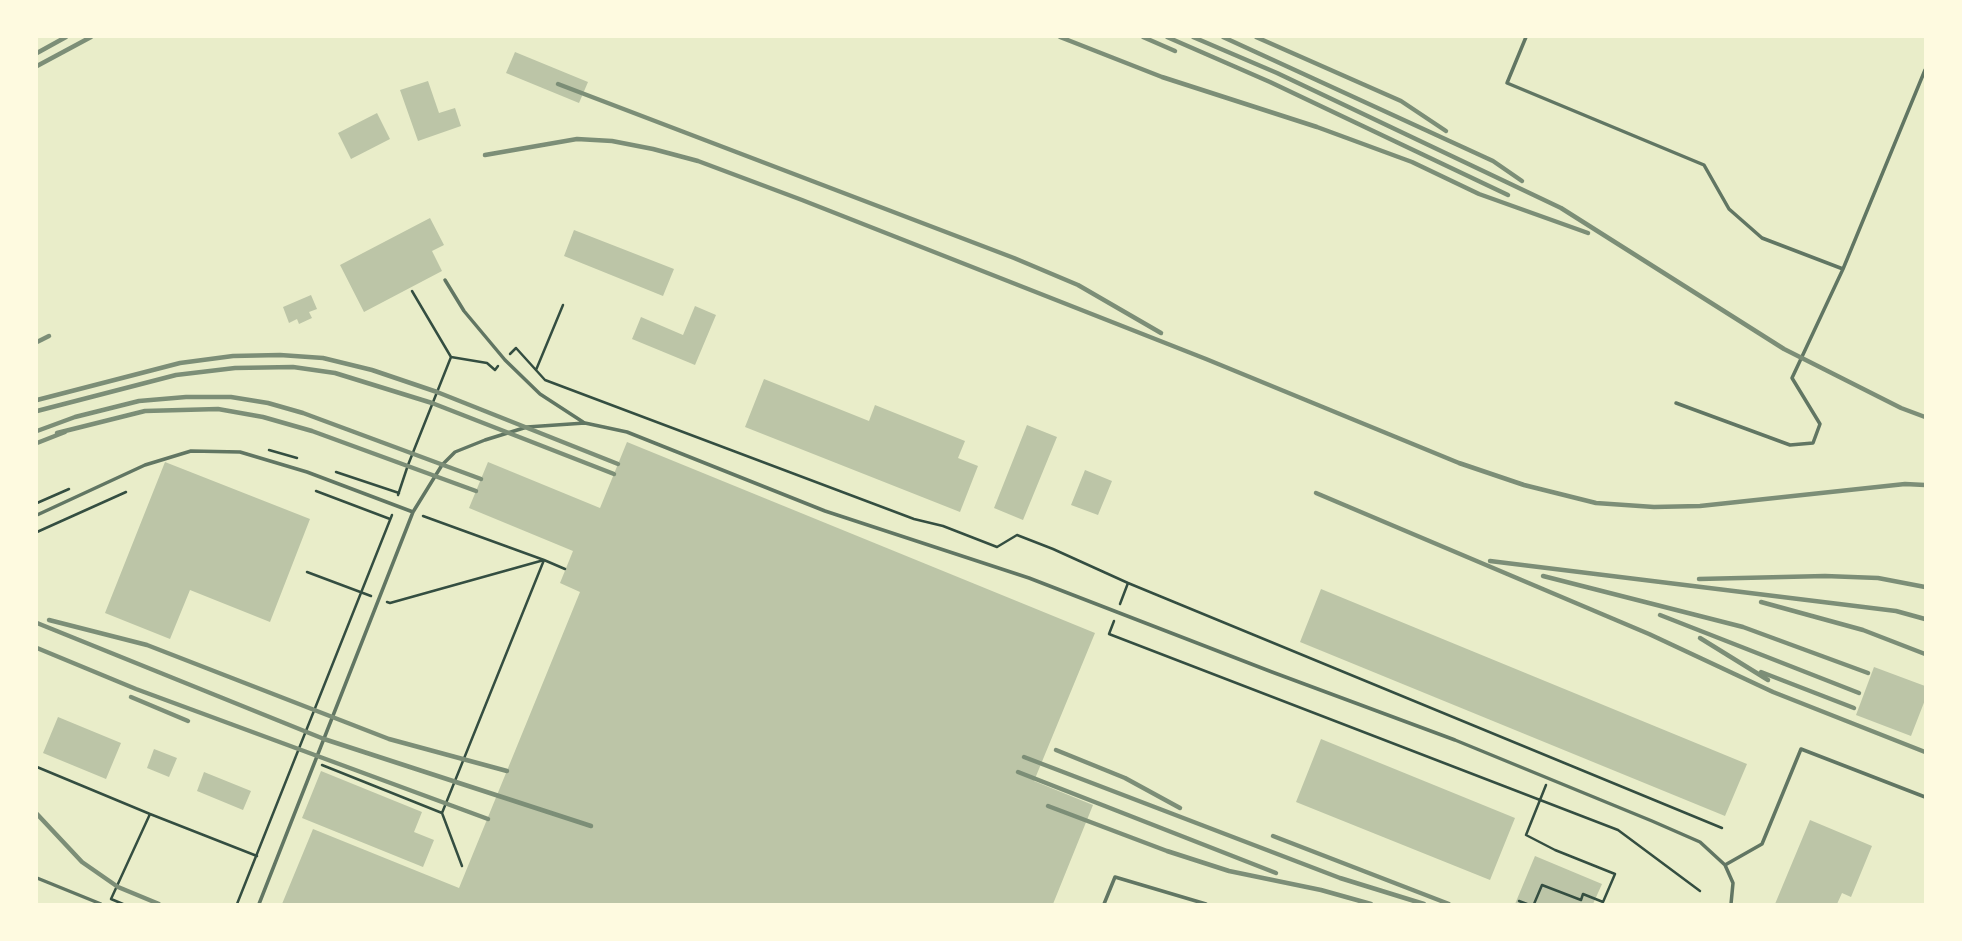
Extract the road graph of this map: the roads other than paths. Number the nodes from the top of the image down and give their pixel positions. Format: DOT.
graph roads {
  1 [pos="1526,37"];
  2 [pos="1925,70"];
  3 [pos="1843,269"];
  4 [pos="445,280"];
  5 [pos="1676,403"];
  6 [pos="585,423"];
  7 [pos="413,512"];
  8 [pos="37,515"];
  9 [pos="1925,797"];
  10 [pos="1725,865"];
  11 [pos="37,878"];
  12 [pos="101,904"];
  13 [pos="259,904"];
  14 [pos="1104,904"];
  15 [pos="1206,904"];
  16 [pos="1731,904"];
  1 -- 3 [label="lane"];
  2 -- 3 [label="lane"];
  3 -- 5 [label="lane"];
  4 -- 6 [label="lane"];
  6 -- 7 [label="lane"];
  6 -- 10 [label="lane"];
  7 -- 8 [label="lane"];
  7 -- 13 [label="lane"];
  9 -- 10 [label="lane"];
  10 -- 16 [label="lane"];
  11 -- 12 [label="lane"];
  14 -- 15 [label="lane"];
}
